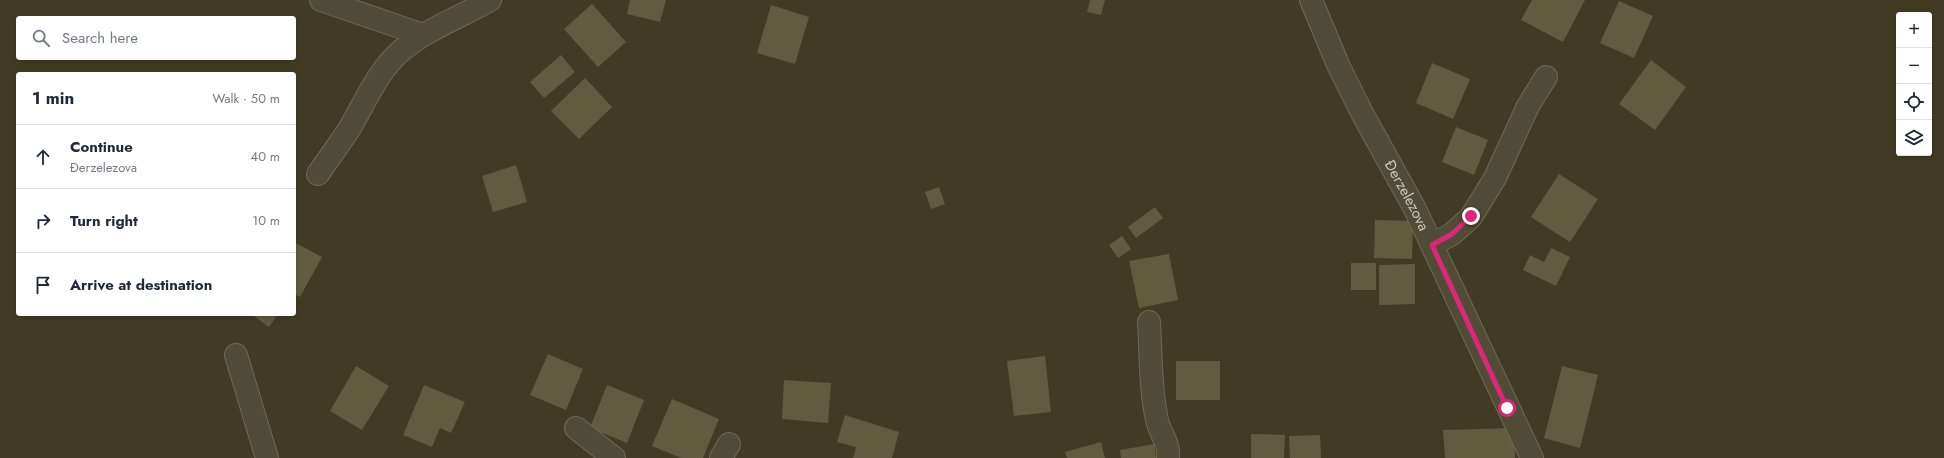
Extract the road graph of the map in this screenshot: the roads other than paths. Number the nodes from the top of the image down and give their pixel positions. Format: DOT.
graph roads {
  1 [pos="321,0"];
  2 [pos="490,0"];
  3 [pos="1311,0"];
  4 [pos="423,35"];
  5 [pos="1546,78"];
  6 [pos="318,174"];
  7 [pos="1432,245"];
  8 [pos="1149,322"];
  9 [pos="236,355"];
  10 [pos="576,428"];
  11 [pos="1174,456"];
  12 [pos="267,458"];
  13 [pos="614,458"];
  14 [pos="1532,458"];
  1 -- 4 [label="street"];
  2 -- 4 [label="street"];
  3 -- 7 [label="street, Đerzelezova"];
  4 -- 6 [label="street"];
  5 -- 7 [label="street"];
  7 -- 14 [label="street, Đerzelezova"];
  8 -- 11 [label="street"];
  9 -- 12 [label="street"];
  10 -- 13 [label="street"];
}
